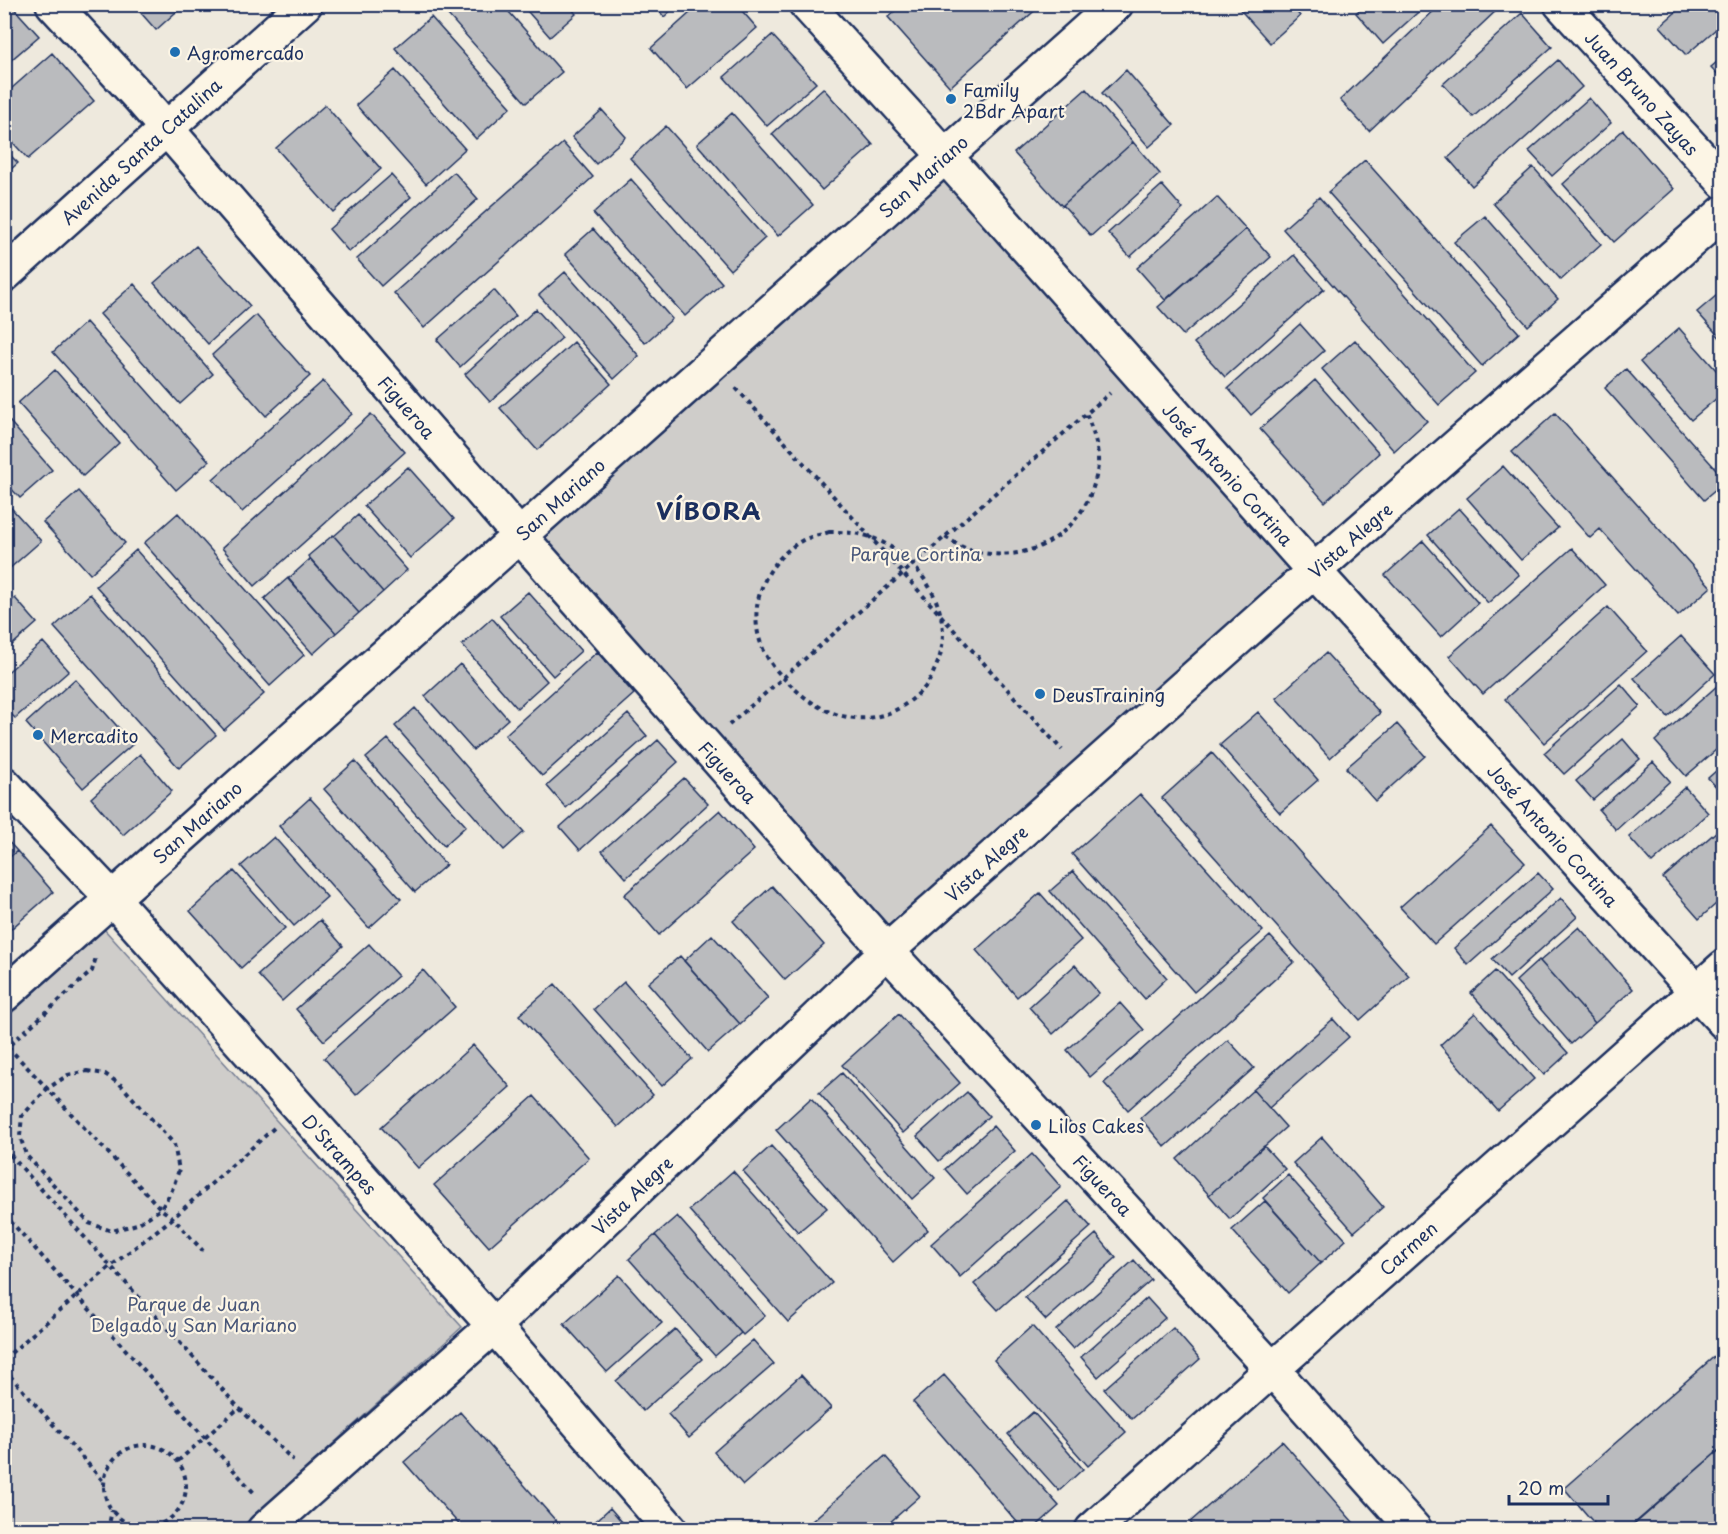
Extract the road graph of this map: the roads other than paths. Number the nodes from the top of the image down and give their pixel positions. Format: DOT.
graph roads {
  1 [pos="53,4"];
  2 [pos="305,4"];
  3 [pos="807,4"];
  4 [pos="1116,4"];
  5 [pos="1561,4"];
  6 [pos="165,128"];
  7 [pos="945,156"];
  8 [pos="1724,182"];
  9 [pos="1724,212"];
  10 [pos="4,275"];
  11 [pos="519,535"];
  12 [pos="1314,571"];
  13 [pos="4,784"];
  14 [pos="112,898"];
  15 [pos="887,951"];
  16 [pos="1724,967"];
  17 [pos="1696,992"];
  18 [pos="4,995"];
  19 [pos="1724,1022"];
  20 [pos="494,1326"];
  21 [pos="1272,1369"];
  22 [pos="271,1524"];
  23 [pos="671,1530"];
  24 [pos="1092,1530"];
  25 [pos="1414,1530"];
  1 -- 6 [label="street, Figueroa"];
  2 -- 6 [label="street, Avenida Santa Catalina"];
  3 -- 7 [label="street, José Antonio Cortina"];
  4 -- 7 [label="street, San Mariano"];
  5 -- 8 [label="street, Juan Bruno Zayas"];
  6 -- 10 [label="street, Avenida Santa Catalina"];
  6 -- 11 [label="street, Figueroa"];
  7 -- 11 [label="street, San Mariano"];
  7 -- 12 [label="street, José Antonio Cortina"];
  9 -- 12 [label="street, Vista Alegre"];
  11 -- 14 [label="street, San Mariano"];
  11 -- 15 [label="street, Figueroa"];
  12 -- 15 [label="street, Vista Alegre"];
  12 -- 17 [label="street, José Antonio Cortina"];
  13 -- 14 [label="street, D'Strampes"];
  14 -- 18 [label="street, San Mariano"];
  14 -- 20 [label="street, D'Strampes"];
  15 -- 20 [label="street, Vista Alegre"];
  15 -- 21 [label="street, Figueroa"];
  16 -- 17 [label="street, Carmen"];
  17 -- 19 [label="street, José Antonio Cortina"];
  17 -- 21 [label="street, Carmen"];
  20 -- 22 [label="street, Vista Alegre"];
  20 -- 23 [label="street, D'Strampes"];
  21 -- 24 [label="street, Carmen"];
  21 -- 25 [label="street, Figueroa"];
}
